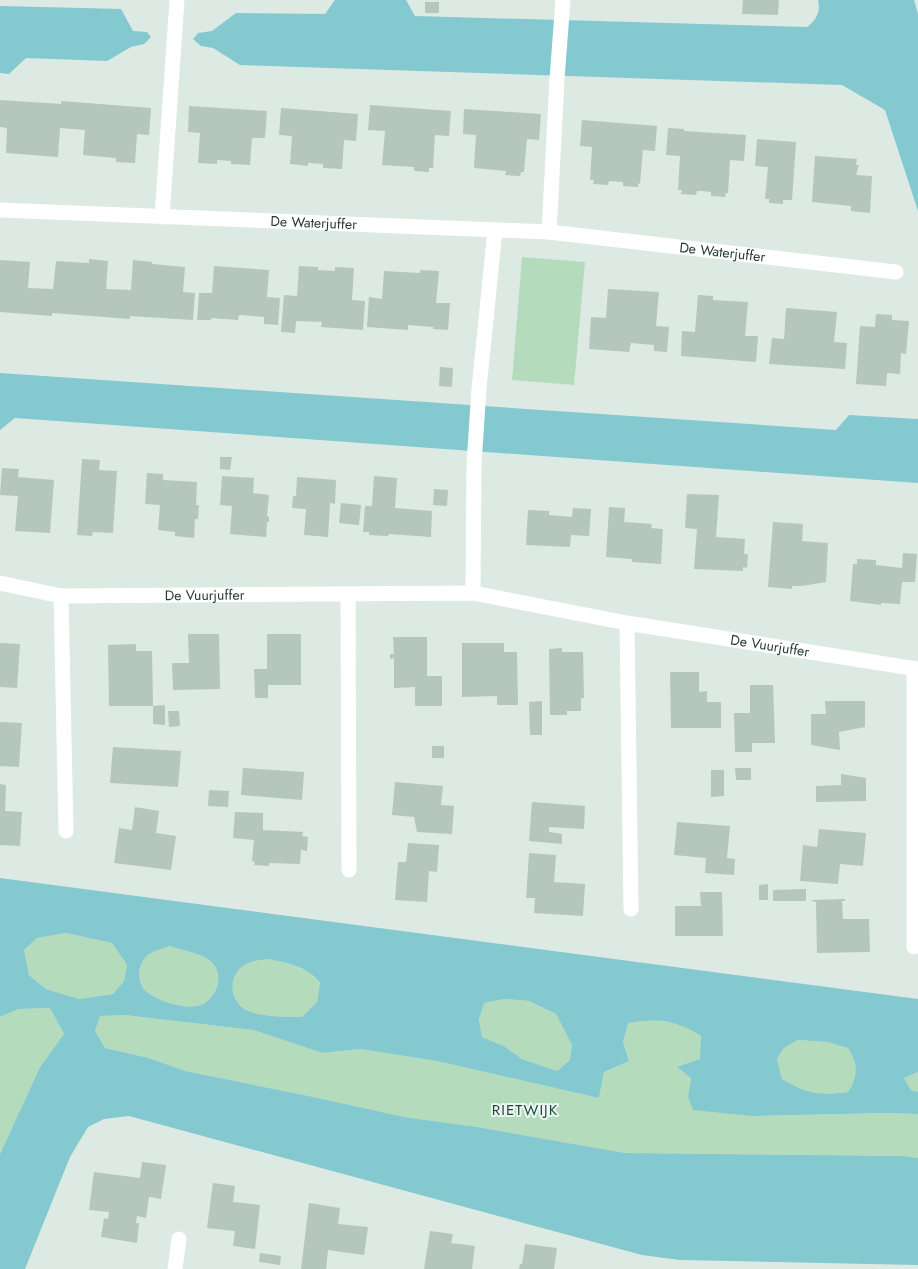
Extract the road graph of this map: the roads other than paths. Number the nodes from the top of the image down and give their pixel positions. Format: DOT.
graph roads {
  1 [pos="177,0"];
  2 [pos="562,7"];
  3 [pos="0,210"];
  4 [pos="162,216"];
  5 [pos="495,230"];
  6 [pos="549,232"];
  7 [pos="896,272"];
  8 [pos="0,583"];
  9 [pos="473,593"];
  10 [pos="348,594"];
  11 [pos="61,596"];
  12 [pos="627,623"];
  13 [pos="916,669"];
  14 [pos="66,831"];
  15 [pos="349,870"];
  16 [pos="632,909"];
  17 [pos="914,947"];
  18 [pos="179,1239"];
  19 [pos="175,1269"];
  1 -- 4 [label="street"];
  2 -- 6 [label="street"];
  3 -- 4 [label="street, De Waterjuffer"];
  4 -- 5 [label="street, De Waterjuffer"];
  5 -- 6 [label="street, De Waterjuffer"];
  5 -- 9 [label="street"];
  6 -- 7 [label="street, De Waterjuffer"];
  8 -- 11 [label="street, De Vuurjuffer"];
  9 -- 10 [label="street, De Vuurjuffer"];
  9 -- 12 [label="street, De Vuurjuffer"];
  10 -- 11 [label="street, De Vuurjuffer"];
  10 -- 15 [label="street"];
  11 -- 14 [label="street"];
  12 -- 13 [label="street, De Vuurjuffer"];
  12 -- 16 [label="street"];
  13 -- 17 [label="street, De Vuurjuffer"];
  18 -- 19 [label="street"];
}
